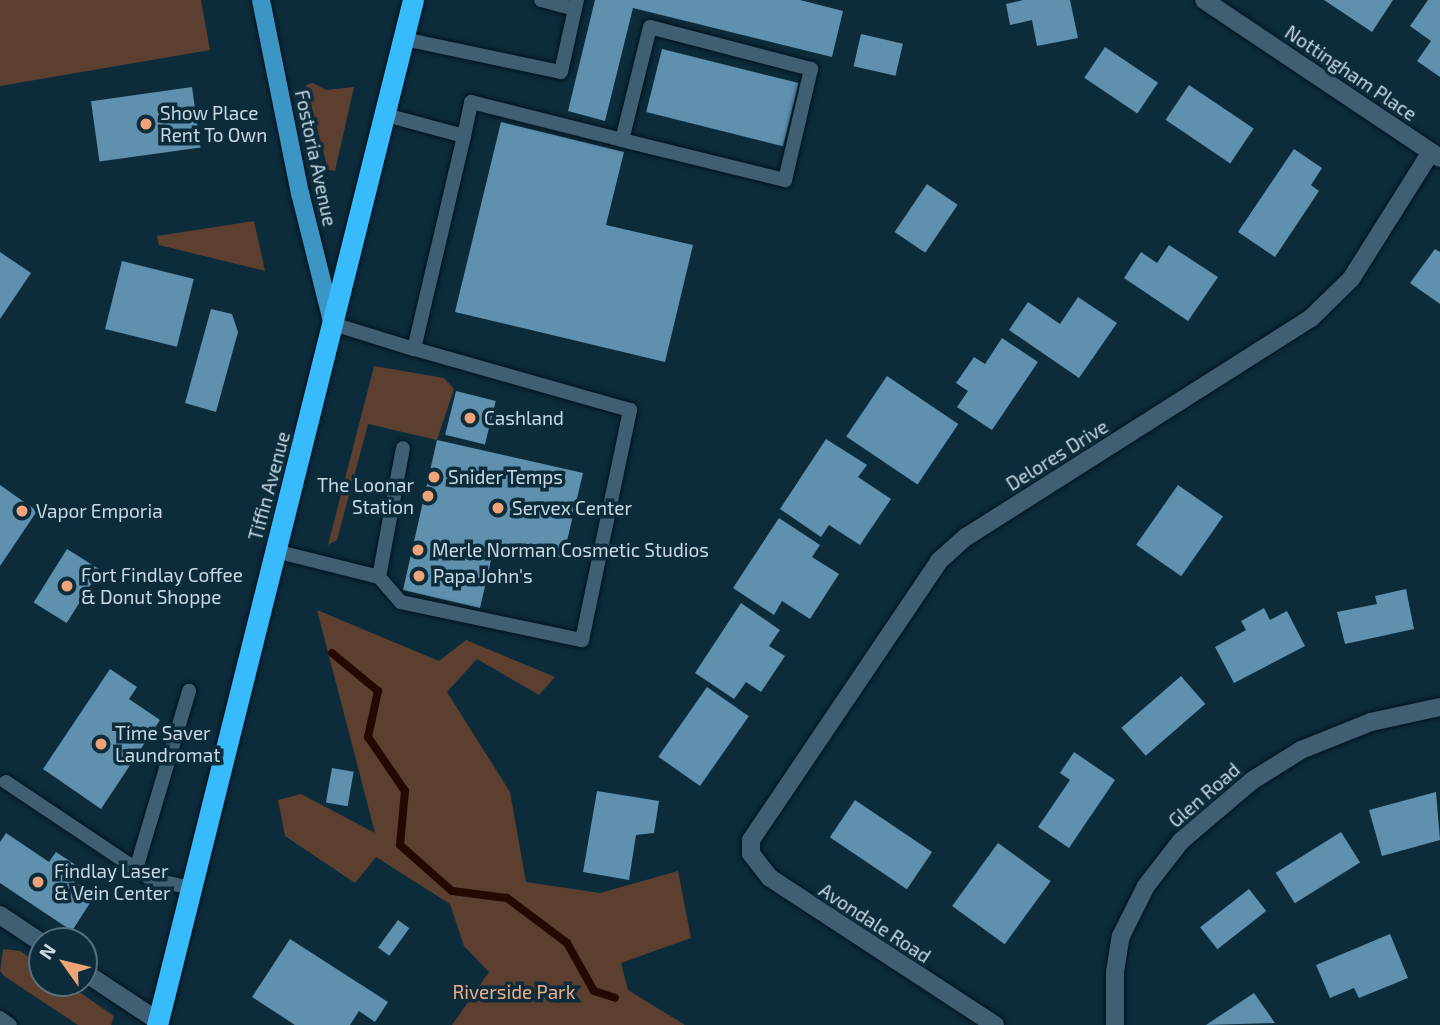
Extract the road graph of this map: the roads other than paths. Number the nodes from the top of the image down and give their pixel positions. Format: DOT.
graph roads {
  1 [pos="261,0"];
  2 [pos="413,0"];
  3 [pos="541,0"];
  4 [pos="1204,0"];
  5 [pos="576,4"];
  6 [pos="404,39"];
  7 [pos="386,115"];
  8 [pos="464,136"];
  9 [pos="622,140"];
  10 [pos="1436,155"];
  11 [pos="333,324"];
  12 [pos="414,349"];
  13 [pos="402,447"];
  14 [pos="275,551"];
  15 [pos="379,576"];
  16 [pos="189,691"];
  17 [pos="1440,707"];
  18 [pos="6,782"];
  19 [pos="751,840"];
  20 [pos="136,869"];
  21 [pos="191,888"];
  22 [pos="0,915"];
  23 [pos="28,934"];
  24 [pos="98,982"];
  25 [pos="0,1018"];
  26 [pos="157,1023"];
  27 [pos="10,1025"];
  28 [pos="995,1025"];
  29 [pos="1115,1025"];
  1 -- 11 [label="main road, Fostoria Avenue"];
  2 -- 6 [label="highway, Tiffin Avenue"];
  3 -- 5 [label="lane"];
  4 -- 10 [label="street, Nottingham Place"];
  5 -- 6 [label="lane"];
  6 -- 7 [label="highway, Tiffin Avenue"];
  7 -- 8 [label="lane"];
  7 -- 11 [label="highway, Tiffin Avenue"];
  8 -- 9 [label="lane"];
  8 -- 12 [label="lane"];
  9 -- 9 [label="lane"];
  10 -- 19 [label="street, Delores Drive"];
  11 -- 12 [label="lane"];
  11 -- 14 [label="highway, Tiffin Avenue"];
  12 -- 15 [label="lane"];
  13 -- 15 [label="lane"];
  14 -- 15 [label="lane"];
  14 -- 21 [label="highway, Tiffin Avenue"];
  16 -- 20 [label="lane"];
  17 -- 29 [label="street, Glen Road"];
  18 -- 20 [label="lane"];
  19 -- 28 [label="street, Avondale Road"];
  20 -- 21 [label="lane"];
  21 -- 26 [label="highway, Tiffin Avenue"];
  22 -- 23 [label="street"];
  24 -- 26 [label="street"];
  25 -- 27 [label="lane"];
}
